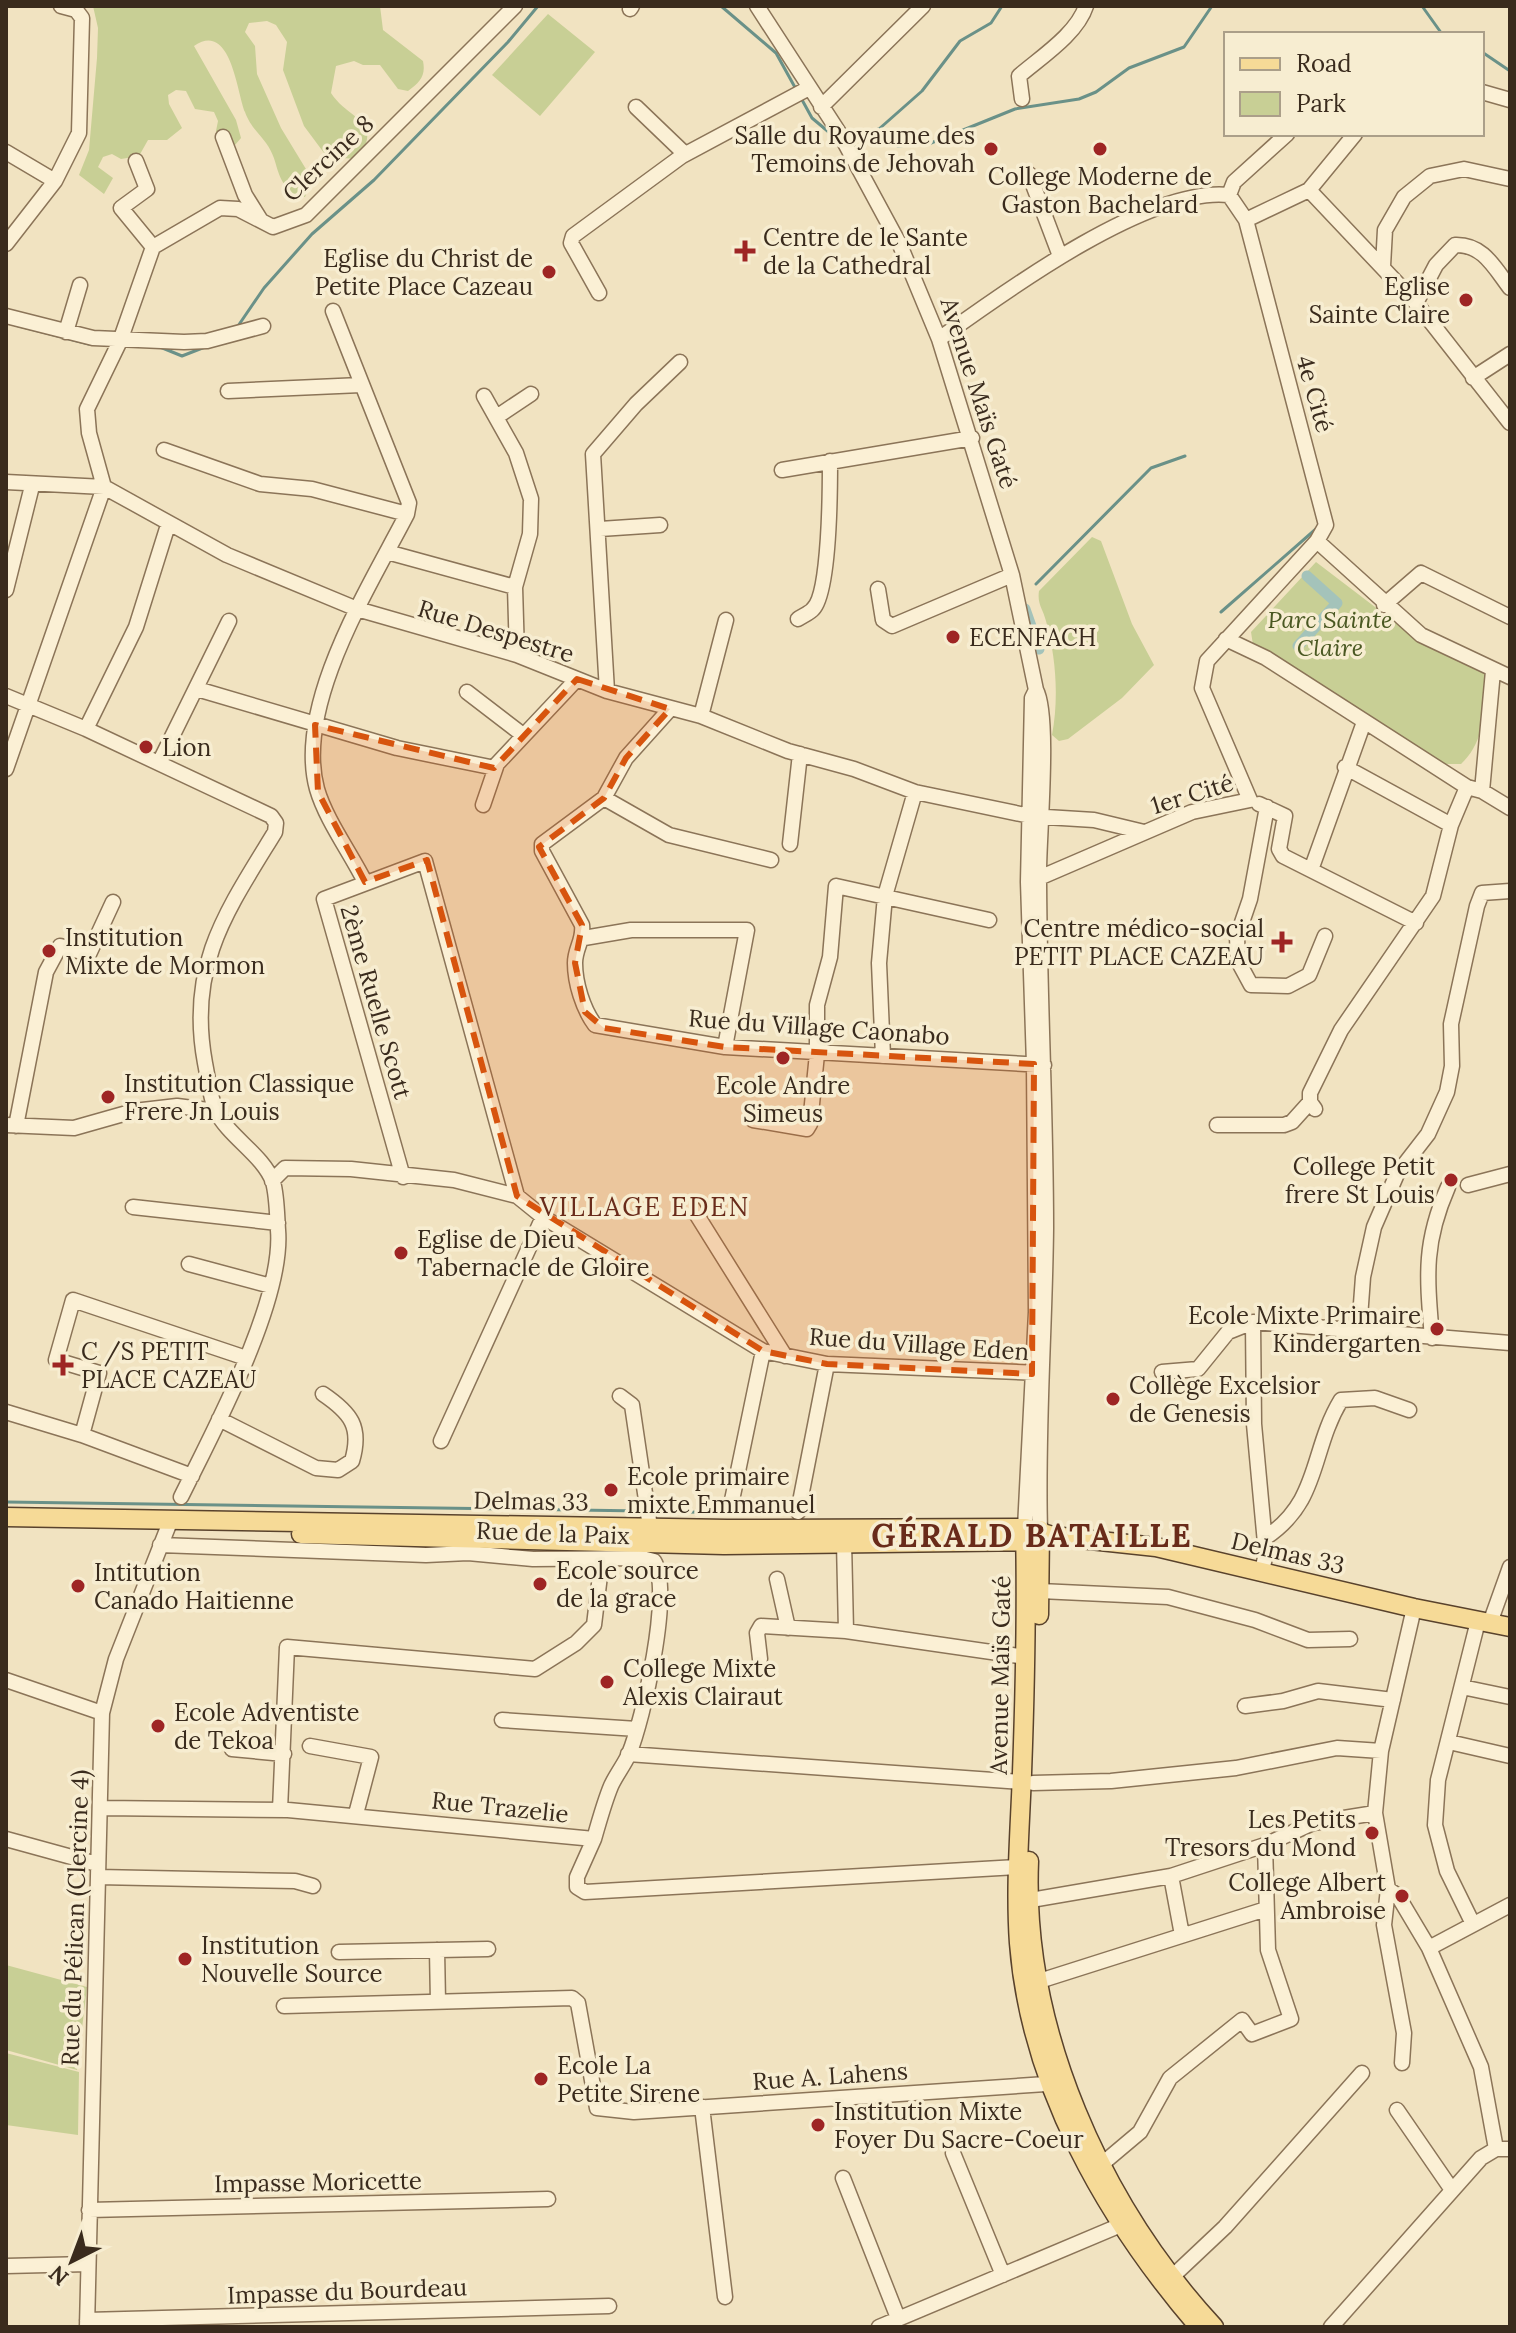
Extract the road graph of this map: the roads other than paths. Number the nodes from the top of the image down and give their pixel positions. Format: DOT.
graph roads {
  1 [pos="61,6"];
  2 [pos="515,6"];
  3 [pos="923,6"];
  4 [pos="1086,6"];
  5 [pos="763,9"];
  6 [pos="806,89"];
  7 [pos="1484,93"];
  8 [pos="1022,99"];
  9 [pos="1510,100"];
  10 [pos="636,107"];
  11 [pos="821,107"];
  12 [pos="1285,136"];
  13 [pos="1353,136"];
  14 [pos="223,137"];
  15 [pos="6,152"];
  16 [pos="685,154"];
  17 [pos="136,161"];
  18 [pos="1029,174"];
  19 [pos="1510,179"];
  20 [pos="55,181"];
  21 [pos="1309,190"];
  22 [pos="1229,195"];
  23 [pos="1246,220"];
  24 [pos="263,223"];
  25 [pos="6,244"];
  26 [pos="153,247"];
  27 [pos="1060,256"];
  28 [pos="1383,266"];
  29 [pos="80,285"];
  30 [pos="1510,288"];
  31 [pos="599,293"];
  32 [pos="1416,303"];
  33 [pos="333,311"];
  34 [pos="6,316"];
  35 [pos="263,326"];
  36 [pos="66,332"];
  37 [pos="939,339"];
  38 [pos="119,343"];
  39 [pos="1510,354"];
  40 [pos="680,362"];
  41 [pos="1473,378"];
  42 [pos="361,385"];
  43 [pos="228,391"];
  44 [pos="531,394"];
  45 [pos="484,396"];
  46 [pos="498,416"];
  47 [pos="1510,423"];
  48 [pos="972,438"];
  49 [pos="164,450"];
  50 [pos="830,461"];
  51 [pos="782,470"];
  52 [pos="6,482"];
  53 [pos="32,486"];
  54 [pos="104,487"];
  55 [pos="407,514"];
  56 [pos="168,525"];
  57 [pos="660,525"];
  58 [pos="600,529"];
  59 [pos="1317,541"];
  60 [pos="387,552"];
  61 [pos="11,556"];
  62 [pos="1012,575"];
  63 [pos="515,587"];
  64 [pos="878,589"];
  65 [pos="6,590"];
  66 [pos="1384,605"];
  67 [pos="357,609"];
  68 [pos="1510,617"];
  69 [pos="798,619"];
  70 [pos="726,620"];
  71 [pos="229,621"];
  72 [pos="1226,639"];
  73 [pos="517,655"];
  74 [pos="1493,671"];
  75 [pos="1510,677"];
  76 [pos="577,679"];
  77 [pos="197,689"];
  78 [pos="607,691"];
  79 [pos="467,692"];
  80 [pos="6,696"];
  81 [pos="26,703"];
  82 [pos="670,709"];
  83 [pos="701,716"];
  84 [pos="1364,722"];
  85 [pos="315,725"];
  86 [pos="86,729"];
  87 [pos="523,735"];
  88 [pos="800,754"];
  89 [pos="159,763"];
  90 [pos="1345,767"];
  91 [pos="495,768"];
  92 [pos="6,769"];
  93 [pos="1467,787"];
  94 [pos="1482,791"];
  95 [pos="915,792"];
  96 [pos="604,798"];
  97 [pos="1250,800"];
  98 [pos="483,805"];
  99 [pos="1267,807"];
  100 [pos="1510,808"];
  101 [pos="1034,816"];
  102 [pos="1451,825"];
  103 [pos="1144,832"];
  104 [pos="790,844"];
  105 [pos="771,860"];
  106 [pos="1311,870"];
  107 [pos="1033,880"];
  108 [pos="365,882"];
  109 [pos="1510,891"];
  110 [pos="885,896"];
  111 [pos="113,902"];
  112 [pos="989,920"];
  113 [pos="1416,923"];
  114 [pos="1325,936"];
  115 [pos="584,938"];
  116 [pos="725,1047"];
  117 [pos="817,1054"];
  118 [pos="883,1056"];
  119 [pos="1039,1064"];
  120 [pos="216,1111"];
  121 [pos="753,1120"];
  122 [pos="11,1125"];
  123 [pos="1217,1125"];
  124 [pos="1510,1174"];
  125 [pos="403,1177"];
  126 [pos="272,1181"];
  127 [pos="1468,1185"];
  128 [pos="1448,1187"];
  129 [pos="517,1196"];
  130 [pos="690,1204"];
  131 [pos="133,1207"];
  132 [pos="543,1217"];
  133 [pos="278,1223"];
  134 [pos="189,1264"];
  135 [pos="271,1286"];
  136 [pos="1253,1322"];
  137 [pos="1359,1331"];
  138 [pos="1432,1338"];
  139 [pos="1510,1343"];
  140 [pos="763,1351"];
  141 [pos="785,1356"];
  142 [pos="246,1358"];
  143 [pos="827,1364"];
  144 [pos="1162,1372"];
  145 [pos="1036,1374"];
  146 [pos="323,1394"];
  147 [pos="620,1396"];
  148 [pos="1409,1410"];
  149 [pos="6,1412"];
  150 [pos="219,1419"];
  151 [pos="82,1435"];
  152 [pos="441,1441"];
  153 [pos="192,1476"];
  154 [pos="181,1497"];
  155 [pos="731,1505"];
  156 [pos="798,1512"];
  157 [pos="6,1517"];
  158 [pos="650,1527"];
  159 [pos="6,1530"];
  160 [pos="165,1533"];
  161 [pos="1037,1535"];
  162 [pos="1265,1538"];
  163 [pos="844,1542"];
  164 [pos="602,1559"];
  165 [pos="1510,1567"];
  166 [pos="1262,1570"];
  167 [pos="777,1579"];
  168 [pos="1040,1591"];
  169 [pos="1414,1608"];
  170 [pos="1484,1622"];
  171 [pos="1510,1627"];
  172 [pos="788,1628"];
  173 [pos="846,1631"];
  174 [pos="1350,1639"];
  175 [pos="1026,1657"];
  176 [pos="760,1659"];
  177 [pos="6,1680"];
  178 [pos="1462,1687"];
  179 [pos="1510,1697"];
  180 [pos="1393,1700"];
  181 [pos="1245,1706"];
  182 [pos="102,1713"];
  183 [pos="502,1720"];
  184 [pos="637,1729"];
  185 [pos="1449,1742"];
  186 [pos="310,1746"];
  187 [pos="232,1749"];
  188 [pos="1381,1751"];
  189 [pos="284,1754"];
  190 [pos="628,1754"];
  191 [pos="1510,1756"];
  192 [pos="1027,1782"];
  193 [pos="102,1808"];
  194 [pos="280,1810"];
  195 [pos="1375,1813"];
  196 [pos="356,1814"];
  197 [pos="6,1839"];
  198 [pos="594,1839"];
  199 [pos="1265,1845"];
  200 [pos="1017,1867"];
  201 [pos="97,1871"];
  202 [pos="1171,1876"];
  203 [pos="313,1886"];
  204 [pos="1388,1889"];
  205 [pos="1031,1900"];
  206 [pos="1510,1905"];
  207 [pos="1266,1909"];
  208 [pos="1473,1924"];
  209 [pos="1182,1935"];
  210 [pos="1429,1948"];
  211 [pos="488,1949"];
  212 [pos="437,1950"];
  213 [pos="339,1952"];
  214 [pos="1032,1984"];
  215 [pos="438,2002"];
  216 [pos="284,2006"];
  217 [pos="1402,2063"];
  218 [pos="1362,2073"];
  219 [pos="1058,2083"];
  220 [pos="702,2107"];
  221 [pos="1397,2110"];
  222 [pos="1503,2149"];
  223 [pos="953,2153"];
  224 [pos="1102,2164"];
  225 [pos="843,2178"];
  226 [pos="1452,2190"];
  227 [pos="548,2199"];
  228 [pos="89,2210"];
  229 [pos="1126,2223"];
  230 [pos="88,2264"];
  231 [pos="6,2266"];
  232 [pos="1003,2275"];
  233 [pos="1173,2276"];
  234 [pos="725,2297"];
  235 [pos="609,2306"];
  236 [pos="1343,2315"];
  237 [pos="898,2318"];
  238 [pos="87,2324"];
  239 [pos="879,2327"];
  240 [pos="1199,2327"];
  241 [pos="1214,2327"];
  242 [pos="1331,2327"];
  243 [pos="1355,2327"];
  1 -- 20 [label="street"];
  2 -- 24 [label="street, Clercine 8"];
  3 -- 11 [label="street"];
  4 -- 8 [label="street"];
  5 -- 6 [label="street, Avenue Maïs Gaté"];
  6 -- 11 [label="street, Avenue Maïs Gaté"];
  6 -- 16 [label="street"];
  7 -- 9 [label="street"];
  10 -- 16 [label="street"];
  11 -- 37 [label="street, Avenue Maïs Gaté"];
  12 -- 22 [label="street"];
  13 -- 21 [label="street"];
  14 -- 24 [label="street"];
  15 -- 20 [label="street"];
  16 -- 31 [label="street"];
  17 -- 26 [label="street"];
  18 -- 27 [label="street"];
  19 -- 28 [label="street"];
  20 -- 25 [label="street"];
  21 -- 23 [label="street"];
  21 -- 28 [label="street"];
  22 -- 23 [label="street, 4e Cité"];
  22 -- 27 [label="street"];
  23 -- 59 [label="street, 4e Cité"];
  24 -- 26 [label="street, Clercine 8"];
  26 -- 38 [label="street"];
  27 -- 37 [label="street"];
  28 -- 32 [label="street"];
  29 -- 36 [label="street"];
  30 -- 32 [label="street"];
  32 -- 41 [label="street"];
  33 -- 42 [label="street"];
  34 -- 36 [label="street"];
  35 -- 38 [label="street"];
  36 -- 38 [label="street"];
  37 -- 48 [label="street, Avenue Maïs Gaté"];
  38 -- 54 [label="street"];
  39 -- 41 [label="street"];
  40 -- 58 [label="street"];
  41 -- 47 [label="street"];
  42 -- 43 [label="street"];
  42 -- 55 [label="street"];
  44 -- 46 [label="street"];
  45 -- 46 [label="street"];
  46 -- 63 [label="street"];
  48 -- 50 [label="street"];
  48 -- 62 [label="street, Avenue Maïs Gaté"];
  49 -- 55 [label="street"];
  50 -- 51 [label="street"];
  50 -- 69 [label="street"];
  52 -- 53 [label="street, Rue Despestre"];
  53 -- 54 [label="street, Rue Despestre"];
  53 -- 61 [label="street"];
  54 -- 56 [label="street, Rue Despestre"];
  54 -- 81 [label="street"];
  55 -- 60 [label="street"];
  56 -- 67 [label="street, Rue Despestre"];
  56 -- 86 [label="street"];
  57 -- 58 [label="street"];
  58 -- 78 [label="street"];
  59 -- 66 [label="street"];
  59 -- 72 [label="street"];
  60 -- 63 [label="street"];
  60 -- 67 [label="street"];
  61 -- 65 [label="street"];
  62 -- 64 [label="street"];
  62 -- 101 [label="street, Avenue Maïs Gaté"];
  63 -- 73 [label="street"];
  66 -- 68 [label="street"];
  66 -- 74 [label="street"];
  67 -- 73 [label="street, Rue Despestre"];
  67 -- 85 [label="street"];
  70 -- 83 [label="street"];
  71 -- 77 [label="street"];
  72 -- 84 [label="street"];
  72 -- 97 [label="street, 1er Cité"];
  73 -- 76 [label="street, Rue Despestre"];
  74 -- 75 [label="street"];
  74 -- 94 [label="street"];
  76 -- 78 [label="street, Rue Despestre"];
  76 -- 87 [label="street"];
  77 -- 85 [label="street"];
  77 -- 89 [label="street"];
  78 -- 82 [label="street, Rue Despestre"];
  79 -- 87 [label="street"];
  80 -- 81 [label="street"];
  81 -- 86 [label="street"];
  81 -- 92 [label="street"];
  82 -- 83 [label="street, Rue Despestre"];
  82 -- 96 [label="street"];
  83 -- 88 [label="street, Rue Despestre"];
  84 -- 90 [label="street"];
  84 -- 93 [label="street"];
  85 -- 91 [label="street"];
  85 -- 108 [label="street"];
  86 -- 89 [label="street"];
  87 -- 91 [label="street"];
  88 -- 95 [label="street, Rue Despestre"];
  88 -- 104 [label="street"];
  89 -- 120 [label="street"];
  90 -- 102 [label="street"];
  90 -- 106 [label="street"];
  91 -- 98 [label="street"];
  93 -- 94 [label="street"];
  93 -- 102 [label="street"];
  94 -- 100 [label="street"];
  95 -- 101 [label="street, Rue Despestre"];
  95 -- 110 [label="street"];
  96 -- 105 [label="street"];
  96 -- 115 [label="street"];
  97 -- 99 [label="street"];
  97 -- 103 [label="street, 1er Cité"];
  99 -- 106 [label="street"];
  99 -- 114 [label="street"];
  101 -- 103 [label="street, Rue Despestre"];
  101 -- 107 [label="street, Avenue Maïs Gaté"];
  102 -- 113 [label="street"];
  103 -- 107 [label="street, 1er Cité"];
  106 -- 113 [label="street"];
  107 -- 119 [label="street, Avenue Maïs Gaté"];
  108 -- 125 [label="street, 2ème Ruelle Scott"];
  108 -- 129 [label="street, 2ème Ruelle Scott"];
  109 -- 137 [label="street"];
  110 -- 112 [label="street"];
  110 -- 117 [label="street"];
  110 -- 118 [label="street"];
  111 -- 122 [label="street"];
  113 -- 123 [label="street"];
  115 -- 116 [label="street, Rue du Village Caonabo"];
  115 -- 116 [label="street"];
  116 -- 117 [label="street, Rue du Village Caonabo"];
  117 -- 118 [label="street, Rue du Village Caonabo"];
  117 -- 121 [label="street"];
  118 -- 119 [label="street, Rue du Village Caonabo"];
  119 -- 145 [label="street, Avenue Maïs Gaté"];
  120 -- 122 [label="street"];
  120 -- 126 [label="street"];
  124 -- 127 [label="street"];
  125 -- 126 [label="street, Rue du Village Eden"];
  125 -- 129 [label="street, Rue du Village Eden"];
  126 -- 133 [label="street"];
  128 -- 138 [label="street"];
  129 -- 132 [label="street, Rue du Village Eden"];
  130 -- 141 [label="street"];
  131 -- 133 [label="street"];
  132 -- 140 [label="street, Rue du Village Eden"];
  132 -- 152 [label="street"];
  133 -- 135 [label="street"];
  134 -- 135 [label="street"];
  135 -- 142 [label="street"];
  136 -- 137 [label="street"];
  136 -- 144 [label="street"];
  136 -- 162 [label="street"];
  137 -- 138 [label="street"];
  138 -- 139 [label="street"];
  140 -- 141 [label="street, Rue du Village Eden"];
  140 -- 155 [label="street"];
  141 -- 143 [label="street, Rue du Village Eden"];
  142 -- 150 [label="street"];
  142 -- 151 [label="street"];
  143 -- 145 [label="street, Rue du Village Eden"];
  143 -- 156 [label="street"];
  145 -- 161 [label="street, Avenue Maïs Gaté"];
  146 -- 150 [label="street"];
  147 -- 158 [label="street"];
  148 -- 162 [label="street"];
  149 -- 151 [label="street"];
  150 -- 153 [label="street"];
  151 -- 153 [label="street"];
  153 -- 154 [label="street"];
  157 -- 160 [label="main road, Delmas 33"];
  158 -- 160 [label="main road, Delmas 33"];
  158 -- 161 [label="main road, Delmas 33"];
  159 -- 160 [label="main road, Delmas 33"];
  160 -- 163 [label="main road, Delmas 33"];
  160 -- 164 [label="street, Rue de la Paix"];
  160 -- 182 [label="street, Rue du Pélican (Clercine 4)"];
  161 -- 163 [label="main road, Delmas 33"];
  161 -- 166 [label="main road, Delmas 33"];
  161 -- 168 [label="main road, Avenue Maïs Gaté"];
  161 -- 175 [label="main road, Avenue Maïs Gaté"];
  162 -- 166 [label="street"];
  163 -- 173 [label="street"];
  164 -- 184 [label="street, Rue de la Paix"];
  164 -- 189 [label="street"];
  165 -- 170 [label="street"];
  166 -- 169 [label="main road, Delmas 33"];
  167 -- 172 [label="street"];
  168 -- 174 [label="street"];
  168 -- 192 [label="main road, Avenue Maïs Gaté"];
  169 -- 170 [label="main road, Delmas 33"];
  169 -- 180 [label="street"];
  170 -- 171 [label="main road, Delmas 33"];
  170 -- 178 [label="street"];
  172 -- 173 [label="street"];
  172 -- 176 [label="street"];
  173 -- 175 [label="street"];
  175 -- 192 [label="main road, Avenue Maïs Gaté"];
  177 -- 182 [label="street"];
  178 -- 179 [label="street"];
  178 -- 185 [label="street"];
  180 -- 181 [label="street"];
  180 -- 188 [label="street"];
  182 -- 193 [label="street, Rue du Pélican (Clercine 4)"];
  183 -- 184 [label="street"];
  184 -- 190 [label="street, Rue de la Paix"];
  185 -- 191 [label="street"];
  185 -- 208 [label="street"];
  186 -- 196 [label="street"];
  187 -- 189 [label="street"];
  188 -- 192 [label="street"];
  188 -- 195 [label="street"];
  189 -- 194 [label="street"];
  190 -- 192 [label="street"];
  190 -- 198 [label="street, Rue de la Paix"];
  192 -- 200 [label="main road, Avenue Maïs Gaté"];
  192 -- 205 [label="main road, Avenue Maïs Gaté"];
  193 -- 194 [label="street, Rue Trazelie"];
  193 -- 201 [label="street, Rue du Pélican (Clercine 4)"];
  194 -- 196 [label="street, Rue Trazelie"];
  195 -- 199 [label="street"];
  195 -- 204 [label="street"];
  196 -- 198 [label="street, Rue Trazelie"];
  197 -- 201 [label="street"];
  198 -- 200 [label="street, Rue Trazelie"];
  199 -- 202 [label="street"];
  199 -- 207 [label="street"];
  200 -- 214 [label="main road, Avenue Maïs Gaté"];
  201 -- 203 [label="street"];
  201 -- 228 [label="street, Rue du Pélican (Clercine 4)"];
  202 -- 205 [label="street"];
  202 -- 209 [label="street"];
  204 -- 210 [label="street"];
  204 -- 217 [label="street"];
  205 -- 214 [label="main road, Avenue Maïs Gaté"];
  206 -- 208 [label="street"];
  207 -- 209 [label="street"];
  207 -- 224 [label="street"];
  208 -- 210 [label="street"];
  209 -- 214 [label="street"];
  210 -- 222 [label="street"];
  211 -- 212 [label="street"];
  212 -- 213 [label="street"];
  212 -- 215 [label="street"];
  214 -- 219 [label="main road, Avenue Maïs Gaté"];
  215 -- 216 [label="street"];
  215 -- 220 [label="street, Rue A. Lahens"];
  218 -- 233 [label="street"];
  219 -- 220 [label="street, Rue A. Lahens"];
  219 -- 224 [label="main road, Avenue Maïs Gaté"];
  219 -- 229 [label="main road, Avenue Maïs Gaté"];
  220 -- 234 [label="street"];
  221 -- 226 [label="street"];
  222 -- 226 [label="street"];
  223 -- 232 [label="street"];
  224 -- 229 [label="main road, Avenue Maïs Gaté"];
  225 -- 237 [label="street"];
  226 -- 236 [label="street"];
  227 -- 228 [label="street, Impasse Moricette"];
  228 -- 230 [label="street, Rue du Pélican (Clercine 4)"];
  229 -- 232 [label="street"];
  229 -- 233 [label="main road, Avenue Maïs Gaté"];
  229 -- 240 [label="main road, Avenue Maïs Gaté"];
  230 -- 231 [label="street"];
  230 -- 238 [label="street, Rue du Pélican (Clercine 4)"];
  232 -- 237 [label="street"];
  233 -- 241 [label="main road, Avenue Maïs Gaté"];
  235 -- 238 [label="street, Impasse du Bourdeau"];
  236 -- 242 [label="street"];
  236 -- 243 [label="street"];
  237 -- 239 [label="street"];
}
